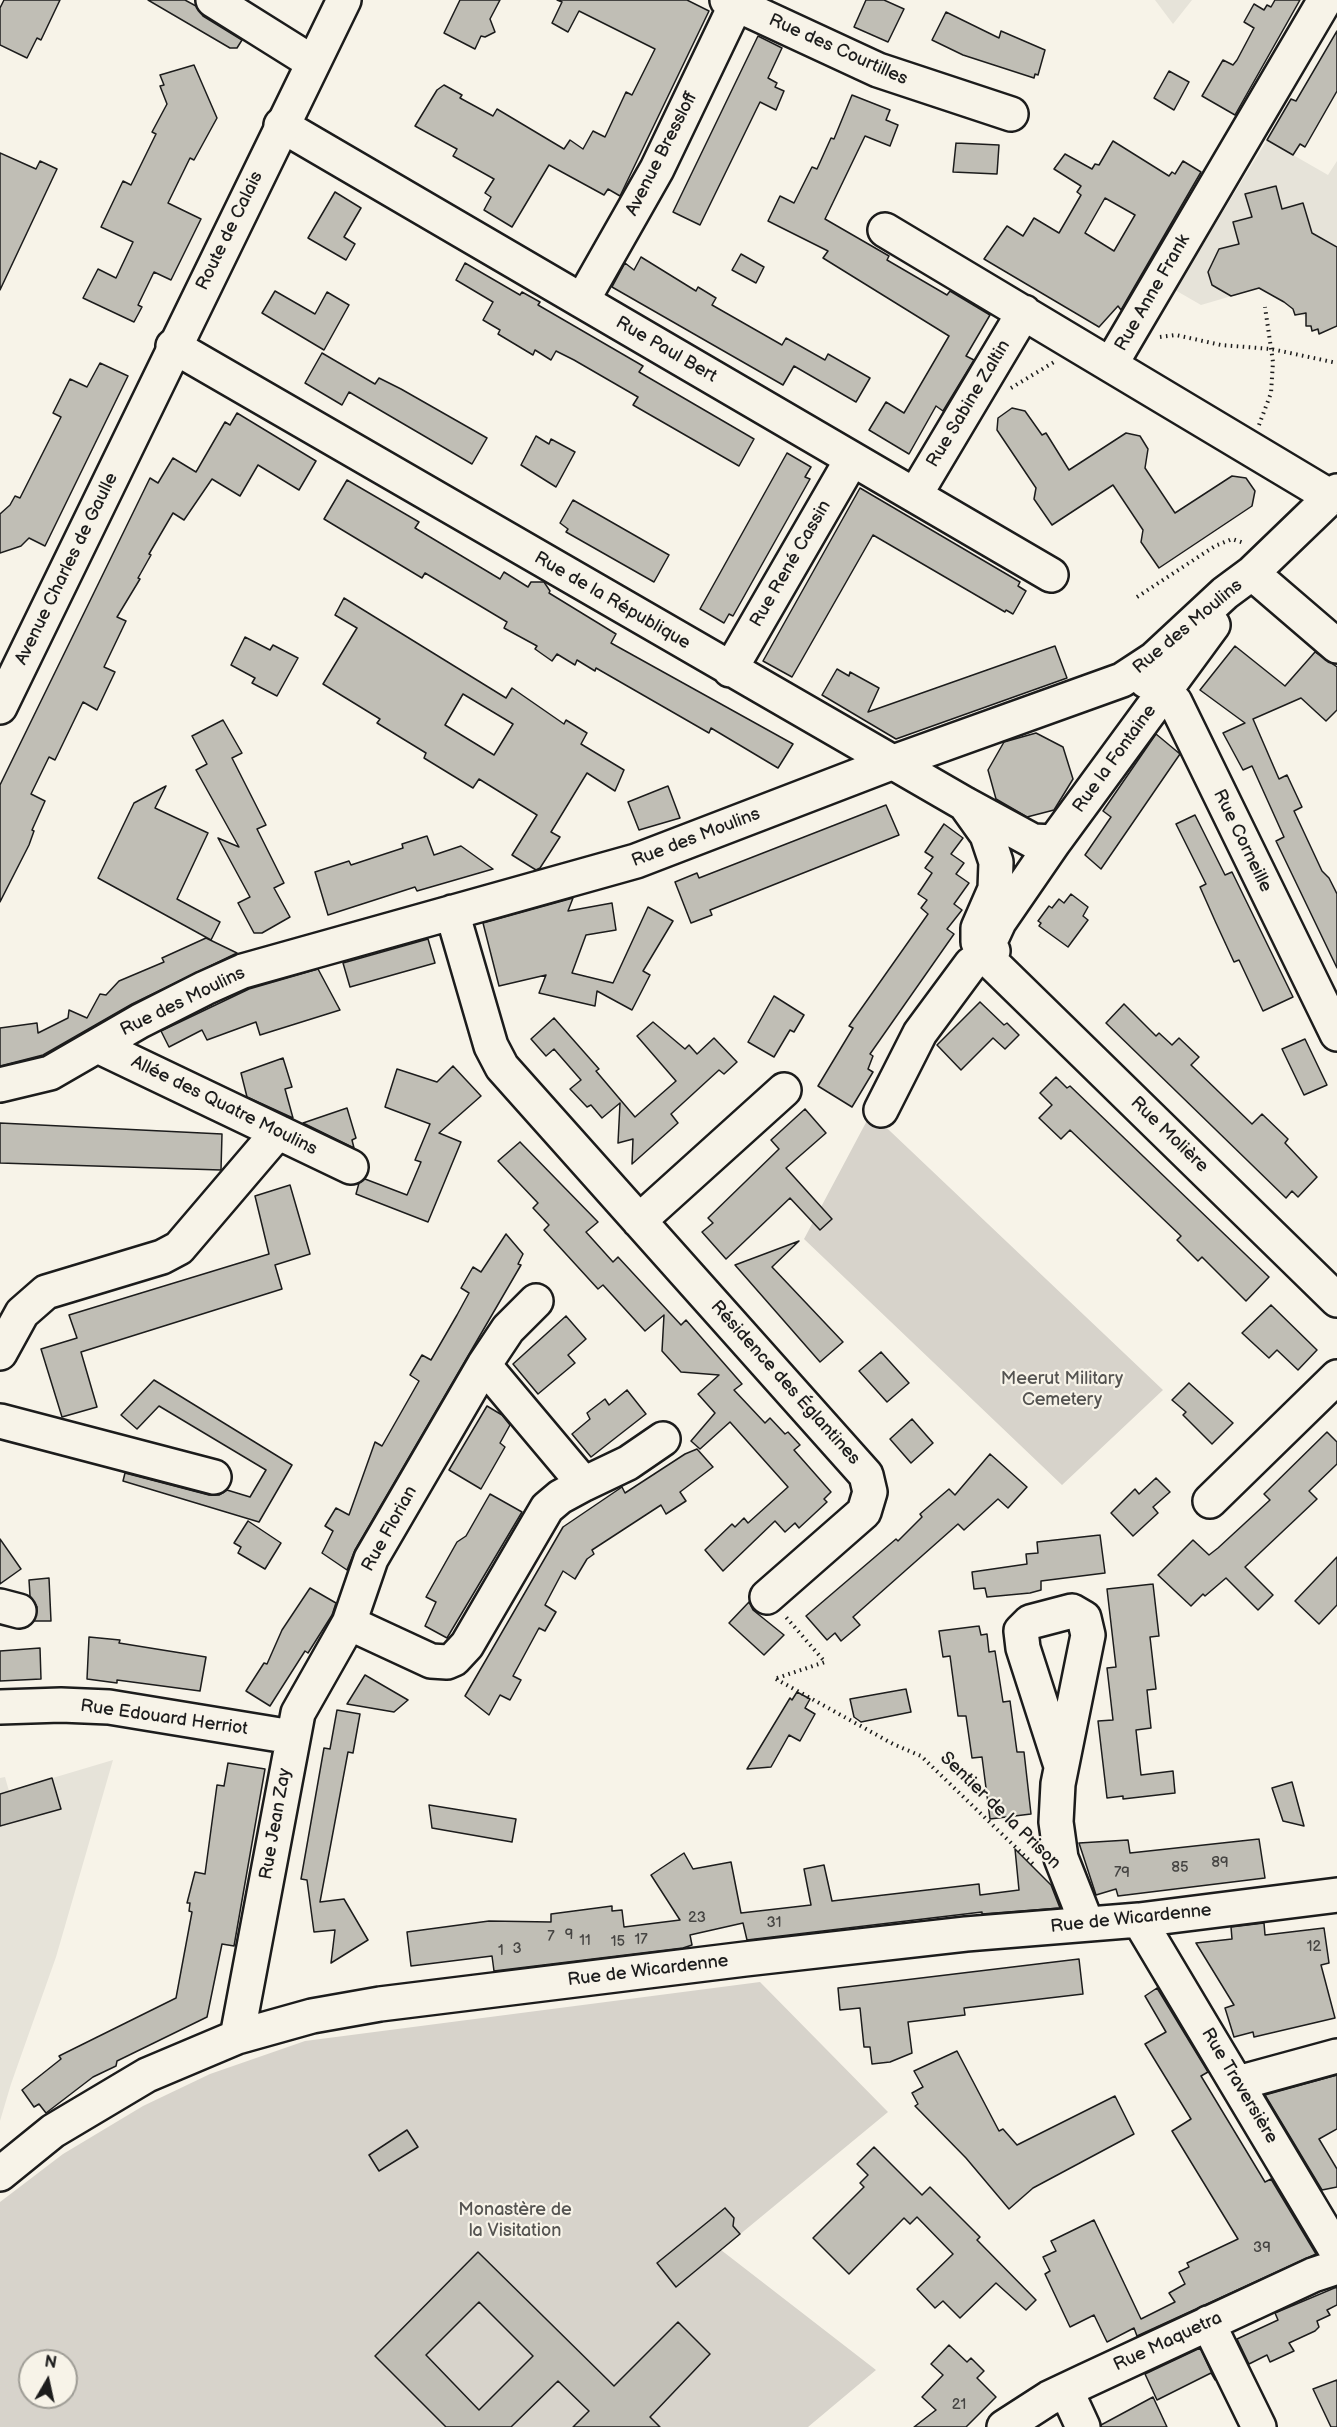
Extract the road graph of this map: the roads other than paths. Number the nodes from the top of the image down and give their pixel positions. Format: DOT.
graph roads {
  1 [pos="213,0"];
  2 [pos="344,0"];
  3 [pos="1325,0"];
  4 [pos="734,1"];
  5 [pos="312,62"];
  6 [pos="1011,114"];
  7 [pos="281,125"];
  8 [pos="885,230"];
  9 [pos="582,301"];
  10 [pos="1024,312"];
  11 [pos="173,346"];
  12 [pos="1111,364"];
  13 [pos="852,459"];
  14 [pos="119,463"];
  15 [pos="1334,494"];
  16 [pos="915,495"];
  17 [pos="1263,563"];
  18 [pos="1051,575"];
  19 [pos="1337,646"];
  20 [pos="730,670"];
  21 [pos="1116,682"];
  22 [pos="1164,690"];
  23 [pos="0,707"];
  24 [pos="1141,722"];
  25 [pos="891,763"];
  26 [pos="965,804"];
  27 [pos="1054,842"];
  28 [pos="452,912"];
  29 [pos="992,959"];
  30 [pos="1337,1034"];
  31 [pos="98,1046"];
  32 [pos="0,1085"];
  33 [pos="784,1090"];
  34 [pos="881,1110"];
  35 [pos="278,1132"];
  36 [pos="351,1167"];
  37 [pos="639,1221"];
  38 [pos="1333,1287"];
  39 [pos="536,1301"];
  40 [pos="0,1353"];
  41 [pos="484,1365"];
  42 [pos="1337,1377"];
  43 [pos="0,1421"];
  44 [pos="663,1439"];
  45 [pos="214,1477"];
  46 [pos="584,1484"];
  47 [pos="1210,1501"];
  48 [pos="767,1597"];
  49 [pos="349,1623"];
  50 [pos="0,1707"];
  51 [pos="292,1737"];
  52 [pos="1061,1766"];
  53 [pos="1337,1895"];
  54 [pos="1139,1920"];
  55 [pos="1087,1924"];
  56 [pos="237,2037"];
  57 [pos="1337,2056"];
  58 [pos="1238,2083"];
  59 [pos="0,2174"];
  60 [pos="1337,2252"];
  61 [pos="1337,2267"];
  62 [pos="1208,2324"];
  63 [pos="1066,2390"];
  64 [pos="1004,2427"];
  65 [pos="1083,2427"];
  66 [pos="1259,2427"];
  1 -- 5 [label="street"];
  2 -- 5 [label="street, Route de Calais"];
  3 -- 12 [label="street, Rue Anne Frank"];
  4 -- 6 [label="street, Rue des Courtilles"];
  4 -- 9 [label="street, Avenue Bressloff"];
  5 -- 7 [label="street, Route de Calais"];
  7 -- 9 [label="street, Rue Paul Bert"];
  7 -- 11 [label="street, Route de Calais"];
  8 -- 10 [label="street"];
  9 -- 13 [label="street, Rue Paul Bert"];
  10 -- 12 [label="street"];
  10 -- 16 [label="street, Rue Sabine Zaltin"];
  11 -- 14 [label="street, Route de Calais"];
  11 -- 20 [label="street, Rue de la République"];
  12 -- 15 [label="street, Rue Anne Frank"];
  13 -- 16 [label="street, Rue Paul Bert"];
  13 -- 20 [label="street, Rue René Cassin"];
  14 -- 23 [label="street, Avenue Charles de Gaulle"];
  15 -- 17 [label="street, Rue des Moulins"];
  16 -- 18 [label="street, Rue Paul Bert"];
  17 -- 19 [label="street"];
  17 -- 21 [label="street, Rue des Moulins"];
  17 -- 22 [label="street, Rue la Fontaine"];
  20 -- 25 [label="street, Rue de la République"];
  21 -- 22 [label="street"];
  21 -- 24 [label="street"];
  21 -- 25 [label="street, Rue des Moulins"];
  22 -- 24 [label="street, Rue la Fontaine"];
  22 -- 30 [label="street, Rue Corneille"];
  24 -- 27 [label="street, Rue la Fontaine"];
  25 -- 26 [label="street, Rue de la République"];
  25 -- 28 [label="street, Rue des Moulins"];
  26 -- 27 [label="street, Rue de la République"];
  26 -- 29 [label="street"];
  27 -- 29 [label="street, Rue la Fontaine"];
  28 -- 31 [label="street, Rue des Moulins"];
  28 -- 37 [label="street, Résidence des Églantines"];
  29 -- 34 [label="street"];
  29 -- 38 [label="street, Rue Molière"];
  31 -- 32 [label="street, Rue des Moulins"];
  31 -- 35 [label="street, Allée des Quatre Moulins"];
  33 -- 37 [label="street"];
  35 -- 36 [label="street, Allée des Quatre Moulins"];
  35 -- 40 [label="street"];
  37 -- 48 [label="street, Résidence des Églantines"];
  39 -- 41 [label="street, Rue Florian"];
  41 -- 46 [label="street"];
  41 -- 49 [label="street, Rue Florian"];
  42 -- 47 [label="street"];
  43 -- 45 [label="street"];
  44 -- 46 [label="street"];
  46 -- 49 [label="street"];
  49 -- 51 [label="street, Rue Jean Zay"];
  50 -- 51 [label="street, Rue Edouard Herriot"];
  51 -- 56 [label="street, Rue Jean Zay"];
  52 -- 55 [label="street"];
  53 -- 54 [label="street, Rue de Wicardenne"];
  54 -- 55 [label="street, Rue de Wicardenne"];
  54 -- 58 [label="street, Rue Traversière"];
  55 -- 56 [label="street, Rue de Wicardenne"];
  56 -- 59 [label="street, Rue de Wicardenne"];
  57 -- 58 [label="street"];
  58 -- 60 [label="street, Rue Traversière"];
  61 -- 62 [label="street, Rue Maquetra"];
  62 -- 63 [label="street, Rue Maquetra"];
  62 -- 66 [label="street"];
  63 -- 64 [label="street, Rue Maquetra"];
  63 -- 65 [label="street"];
}
